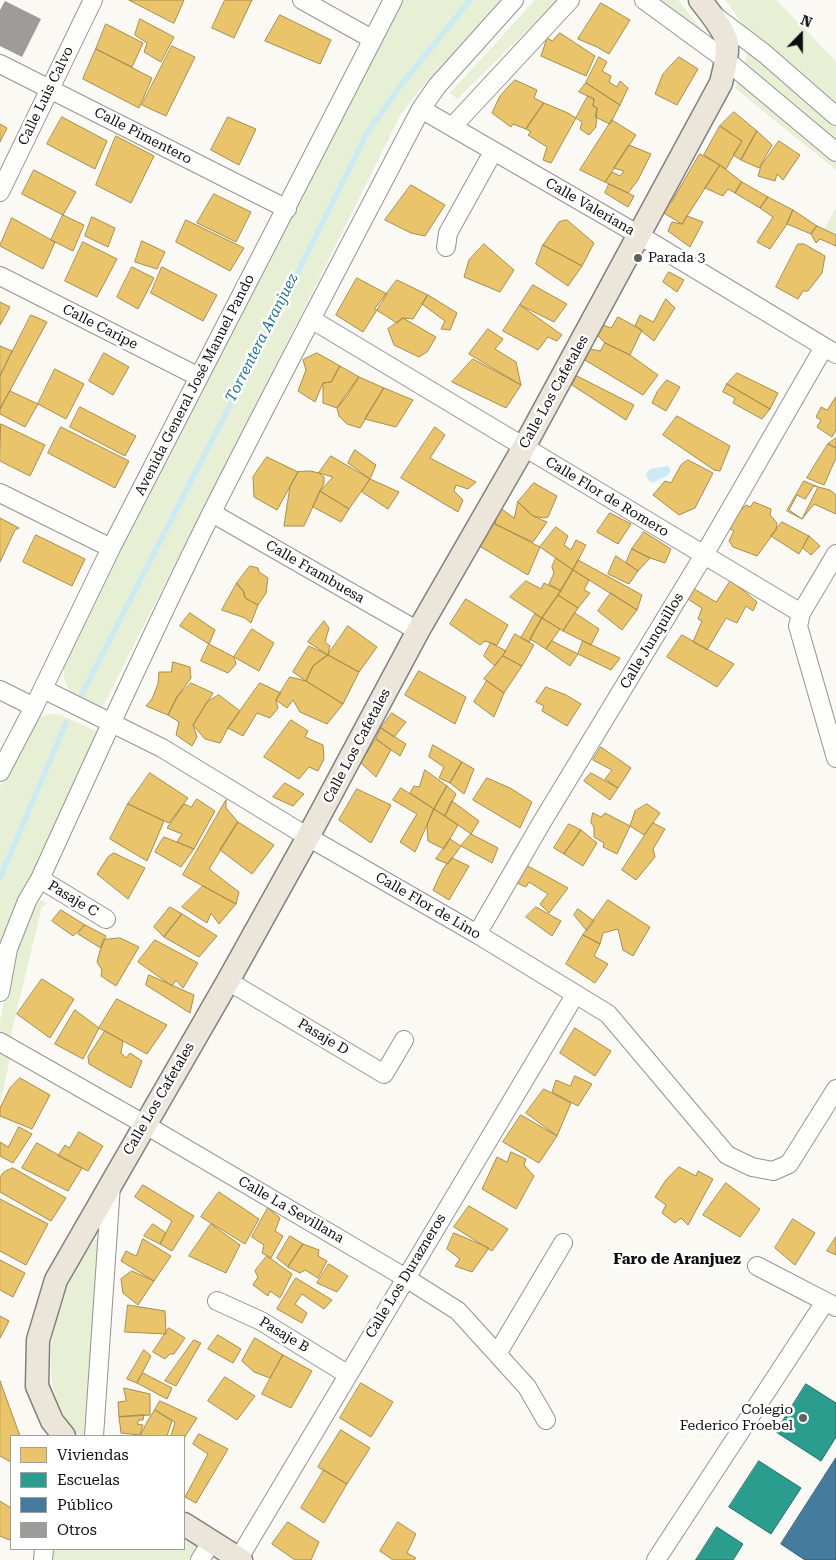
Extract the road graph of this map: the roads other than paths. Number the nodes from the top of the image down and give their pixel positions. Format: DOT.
graph roads {
  1 [pos="93,0"];
  2 [pos="302,0"];
  3 [pos="393,0"];
  4 [pos="514,0"];
  5 [pos="570,0"];
  6 [pos="644,0"];
  7 [pos="705,6"];
  8 [pos="372,39"];
  9 [pos="726,60"];
  10 [pos="0,64"];
  11 [pos="49,89"];
  12 [pos="420,109"];
  13 [pos="836,116"];
  14 [pos="452,127"];
  15 [pos="494,152"];
  16 [pos="836,152"];
  17 [pos="0,192"];
  18 [pos="287,209"];
  19 [pos="639,235"];
  20 [pos="446,247"];
  21 [pos="0,276"];
  22 [pos="311,320"];
  23 [pos="830,350"];
  24 [pos="199,377"];
  25 [pos="524,447"];
  26 [pos="0,493"];
  27 [pos="212,513"];
  28 [pos="111,548"];
  29 [pos="836,554"];
  30 [pos="704,555"];
  31 [pos="801,613"];
  32 [pos="418,631"];
  33 [pos="42,689"];
  34 [pos="0,690"];
  35 [pos="34,707"];
  36 [pos="110,723"];
  37 [pos="836,758"];
  38 [pos="0,772"];
  39 [pos="308,837"];
  40 [pos="40,879"];
  41 [pos="106,919"];
  42 [pos="477,934"];
  43 [pos="228,981"];
  44 [pos="0,992"];
  45 [pos="575,995"];
  46 [pos="404,1040"];
  47 [pos="0,1042"];
  48 [pos="834,1098"];
  49 [pos="144,1124"];
  50 [pos="112,1183"];
  51 [pos="564,1243"];
  52 [pos="757,1266"];
  53 [pos="406,1278"];
  54 [pos="217,1301"];
  55 [pos="831,1304"];
  56 [pos="497,1354"];
  57 [pos="347,1374"];
  58 [pos="546,1420"];
  59 [pos="63,1435"];
  60 [pos="94,1435"];
  61 [pos="185,1525"];
  62 [pos="212,1541"];
  63 [pos="240,1559"];
  64 [pos="200,1560"];
  65 [pos="656,1560"];
  1 -- 11 [label="street, Calle Luis Calvo"];
  2 -- 8 [label="street"];
  3 -- 8 [label="street, Avenida General José Manuel Pando"];
  4 -- 12 [label="street"];
  5 -- 14 [label="street"];
  6 -- 9 [label="street"];
  7 -- 9 [label="main road, Calle Los Cafetales"];
  7 -- 13 [label="street"];
  8 -- 18 [label="street, Avenida General José Manuel Pando"];
  9 -- 16 [label="street"];
  9 -- 19 [label="main road, Calle Los Cafetales"];
  10 -- 11 [label="street, Calle Pimentero"];
  11 -- 17 [label="street, Calle Luis Calvo"];
  11 -- 18 [label="street, Calle Pimentero"];
  12 -- 14 [label="street, Calle Valeriana"];
  12 -- 22 [label="street"];
  14 -- 15 [label="street, Calle Valeriana"];
  15 -- 19 [label="street, Calle Valeriana"];
  15 -- 20 [label="street"];
  18 -- 24 [label="street, Avenida General José Manuel Pando"];
  19 -- 23 [label="street, Calle Valeriana"];
  19 -- 25 [label="main road, Calle Los Cafetales"];
  21 -- 24 [label="street, Calle Caripe"];
  22 -- 25 [label="street, Calle Flor de Romero"];
  22 -- 27 [label="street"];
  23 -- 30 [label="street, Calle Junquillos"];
  24 -- 28 [label="street, Avenida General José Manuel Pando"];
  25 -- 30 [label="street, Calle Flor de Romero"];
  25 -- 32 [label="main road, Calle Los Cafetales"];
  26 -- 28 [label="street"];
  27 -- 32 [label="street, Calle Frambuesa"];
  27 -- 36 [label="street"];
  28 -- 33 [label="street, Avenida General José Manuel Pando"];
  29 -- 31 [label="street"];
  30 -- 31 [label="street, Calle Flor de Romero"];
  30 -- 42 [label="street, Calle Junquillos"];
  31 -- 37 [label="street"];
  32 -- 39 [label="main road, Calle Los Cafetales"];
  33 -- 35 [label="street, Avenida General José Manuel Pando"];
  33 -- 36 [label="street, Calle Flor de Lino"];
  34 -- 35 [label="street"];
  35 -- 38 [label="street, Avenida General José Manuel Pando"];
  36 -- 39 [label="street, Calle Flor de Lino"];
  36 -- 40 [label="street"];
  39 -- 42 [label="street, Calle Flor de Lino"];
  39 -- 43 [label="main road, Calle Los Cafetales"];
  40 -- 41 [label="street, Pasaje C"];
  40 -- 44 [label="street"];
  42 -- 45 [label="street, Calle Flor de Lino"];
  43 -- 46 [label="street, Pasaje D"];
  43 -- 49 [label="main road, Calle Los Cafetales"];
  45 -- 48 [label="street, Calle Flor de Lino"];
  45 -- 53 [label="street, Calle Los Durazneros"];
  47 -- 49 [label="street, Calle La Sevillana"];
  49 -- 50 [label="main road, Calle Los Cafetales"];
  49 -- 53 [label="street, Calle La Sevillana"];
  50 -- 59 [label="main road, Calle Los Cafetales"];
  50 -- 60 [label="street"];
  51 -- 56 [label="street"];
  52 -- 55 [label="street"];
  53 -- 56 [label="street, Calle La Sevillana"];
  53 -- 57 [label="street, Calle Los Durazneros"];
  54 -- 57 [label="street, Pasaje B"];
  55 -- 65 [label="street"];
  56 -- 58 [label="street, Calle La Sevillana"];
  57 -- 63 [label="street, Calle Los Durazneros"];
  61 -- 62 [label="main road"];
  62 -- 63 [label="main road"];
  62 -- 64 [label="street"];
}
